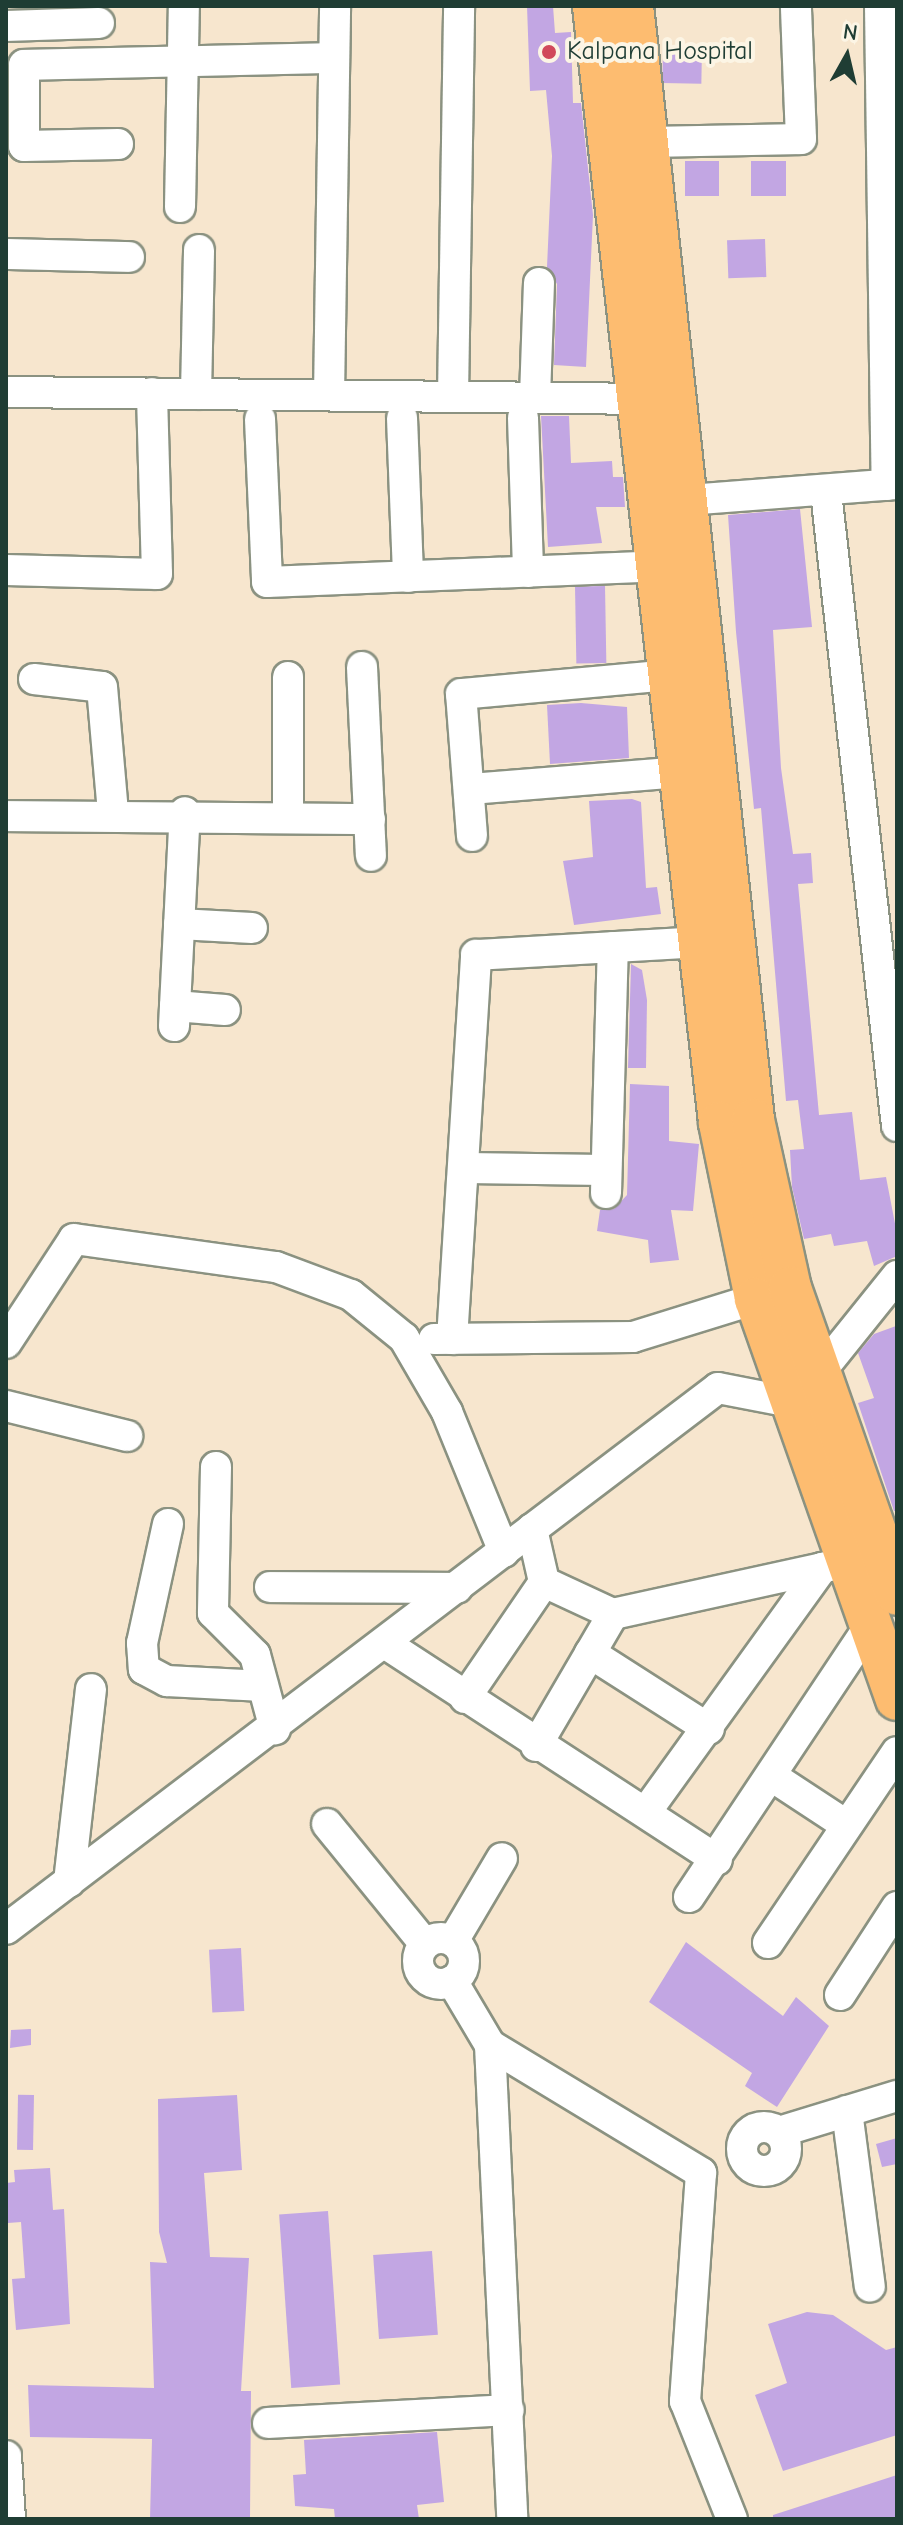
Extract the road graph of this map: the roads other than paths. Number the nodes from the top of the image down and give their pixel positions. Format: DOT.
graph roads {
  1 [pos="184,6"];
  2 [pos="335,6"];
  3 [pos="459,6"];
  4 [pos="594,6"];
  5 [pos="632,6"];
  6 [pos="796,6"];
  7 [pos="99,23"];
  8 [pos="886,25"];
  9 [pos="6,26"];
  10 [pos="334,58"];
  11 [pos="182,63"];
  12 [pos="889,104"];
  13 [pos="650,142"];
  14 [pos="118,144"];
  15 [pos="180,207"];
  16 [pos="199,250"];
  17 [pos="6,254"];
  18 [pos="129,257"];
  19 [pos="539,283"];
  20 [pos="6,392"];
  21 [pos="152,393"];
  22 [pos="196,394"];
  23 [pos="329,395"];
  24 [pos="453,396"];
  25 [pos="658,399"];
  26 [pos="529,408"];
  27 [pos="402,418"];
  28 [pos="260,419"];
  29 [pos="892,485"];
  30 [pos="826,492"];
  31 [pos="688,500"];
  32 [pos="659,566"];
  33 [pos="6,570"];
  34 [pos="528,572"];
  35 [pos="408,577"];
  36 [pos="362,667"];
  37 [pos="670,675"];
  38 [pos="288,677"];
  39 [pos="34,679"];
  40 [pos="680,772"];
  41 [pos="470,789"];
  42 [pos="185,812"];
  43 [pos="113,814"];
  44 [pos="6,816"];
  45 [pos="288,816"];
  46 [pos="370,819"];
  47 [pos="472,836"];
  48 [pos="371,856"];
  49 [pos="887,912"];
  50 [pos="179,924"];
  51 [pos="252,928"];
  52 [pos="700,942"];
  53 [pos="613,947"];
  54 [pos="225,1010"];
  55 [pos="897,1126"];
  56 [pos="465,1168"];
  57 [pos="897,1276"];
  58 [pos="773,1294"];
  59 [pos="8,1337"];
  60 [pos="404,1338"];
  61 [pos="452,1339"];
  62 [pos="808,1389"];
  63 [pos="6,1406"];
  64 [pos="127,1436"];
  65 [pos="216,1467"];
  66 [pos="168,1524"];
  67 [pos="532,1529"];
  68 [pos="504,1552"];
  69 [pos="837,1564"];
  70 [pos="544,1582"];
  71 [pos="270,1587"];
  72 [pos="457,1588"];
  73 [pos="884,1609"];
  74 [pos="613,1614"];
  75 [pos="386,1644"];
  76 [pos="590,1653"];
  77 [pos="263,1686"];
  78 [pos="91,1689"];
  79 [pos="465,1698"];
  80 [pos="897,1699"];
  81 [pos="275,1729"];
  82 [pos="709,1729"];
  83 [pos="536,1746"];
  84 [pos="897,1752"];
  85 [pos="773,1777"];
  86 [pos="648,1809"];
  87 [pos="327,1824"];
  88 [pos="846,1825"];
  89 [pos="502,1858"];
  90 [pos="717,1860"];
  91 [pos="69,1882"];
  92 [pos="689,1897"];
  93 [pos="897,1907"];
  94 [pos="6,1929"];
  95 [pos="439,1943"];
  96 [pos="768,1943"];
  97 [pos="840,1995"];
  98 [pos="490,2045"];
  99 [pos="897,2096"];
  100 [pos="847,2111"];
  101 [pos="701,2173"];
  102 [pos="870,2287"];
  103 [pos="509,2410"];
  104 [pos="268,2423"];
  105 [pos="6,2456"];
  106 [pos="10,2519"];
  107 [pos="512,2519"];
  108 [pos="732,2519"];
  1 -- 11 [label="street"];
  2 -- 10 [label="street"];
  3 -- 24 [label="street"];
  4 -- 25 [label="highway"];
  5 -- 13 [label="highway"];
  6 -- 13 [label="street"];
  7 -- 9 [label="street"];
  8 -- 12 [label="street"];
  10 -- 11 [label="street"];
  10 -- 23 [label="street"];
  11 -- 14 [label="street"];
  11 -- 15 [label="street"];
  12 -- 29 [label="street"];
  13 -- 25 [label="highway"];
  16 -- 22 [label="street"];
  17 -- 18 [label="street"];
  19 -- 26 [label="street"];
  20 -- 21 [label="street"];
  21 -- 22 [label="street"];
  21 -- 33 [label="street"];
  22 -- 23 [label="street"];
  23 -- 24 [label="street"];
  24 -- 26 [label="street"];
  25 -- 26 [label="street"];
  25 -- 31 [label="highway"];
  25 -- 32 [label="highway"];
  26 -- 34 [label="street"];
  27 -- 35 [label="street"];
  28 -- 35 [label="street"];
  29 -- 30 [label="street"];
  30 -- 31 [label="street"];
  30 -- 49 [label="street"];
  31 -- 58 [label="highway"];
  32 -- 34 [label="street"];
  32 -- 37 [label="highway"];
  34 -- 35 [label="street"];
  36 -- 46 [label="street"];
  37 -- 40 [label="highway"];
  37 -- 41 [label="street"];
  38 -- 45 [label="street"];
  39 -- 43 [label="street"];
  40 -- 41 [label="street"];
  40 -- 52 [label="highway"];
  41 -- 47 [label="street"];
  42 -- 43 [label="street"];
  42 -- 45 [label="street"];
  42 -- 50 [label="street"];
  43 -- 44 [label="street"];
  45 -- 46 [label="street"];
  46 -- 48 [label="street"];
  49 -- 55 [label="street"];
  50 -- 51 [label="street"];
  50 -- 54 [label="street"];
  52 -- 53 [label="street"];
  52 -- 58 [label="highway"];
  53 -- 56 [label="street"];
  53 -- 56 [label="street"];
  56 -- 61 [label="street"];
  57 -- 62 [label="street"];
  58 -- 61 [label="street"];
  58 -- 62 [label="highway"];
  59 -- 60 [label="street"];
  60 -- 61 [label="street"];
  60 -- 68 [label="street"];
  62 -- 67 [label="street"];
  62 -- 69 [label="highway"];
  62 -- 73 [label="highway"];
  63 -- 64 [label="street"];
  65 -- 77 [label="street"];
  66 -- 77 [label="street"];
  67 -- 68 [label="street"];
  67 -- 70 [label="street"];
  68 -- 72 [label="street"];
  69 -- 73 [label="highway"];
  69 -- 74 [label="street"];
  69 -- 82 [label="street"];
  70 -- 74 [label="street"];
  70 -- 79 [label="street"];
  71 -- 72 [label="street"];
  72 -- 75 [label="street"];
  73 -- 80 [label="highway"];
  73 -- 85 [label="street"];
  74 -- 76 [label="street"];
  75 -- 79 [label="street"];
  75 -- 81 [label="street"];
  76 -- 82 [label="street"];
  76 -- 83 [label="street"];
  77 -- 81 [label="street"];
  78 -- 91 [label="street"];
  79 -- 83 [label="street"];
  81 -- 91 [label="street"];
  82 -- 86 [label="street"];
  83 -- 86 [label="street"];
  84 -- 88 [label="street"];
  85 -- 88 [label="street"];
  85 -- 90 [label="street"];
  86 -- 90 [label="street"];
  87 -- 95 [label="street"];
  88 -- 96 [label="street"];
  89 -- 95 [label="street"];
  90 -- 92 [label="street"];
  91 -- 94 [label="street"];
  93 -- 97 [label="street"];
  95 -- 98 [label="street"];
  98 -- 101 [label="street"];
  98 -- 103 [label="street"];
  99 -- 100 [label="street"];
  100 -- 101 [label="street"];
  100 -- 102 [label="street"];
  101 -- 108 [label="street"];
  103 -- 104 [label="street"];
  103 -- 107 [label="street"];
  105 -- 106 [label="street"];
}
